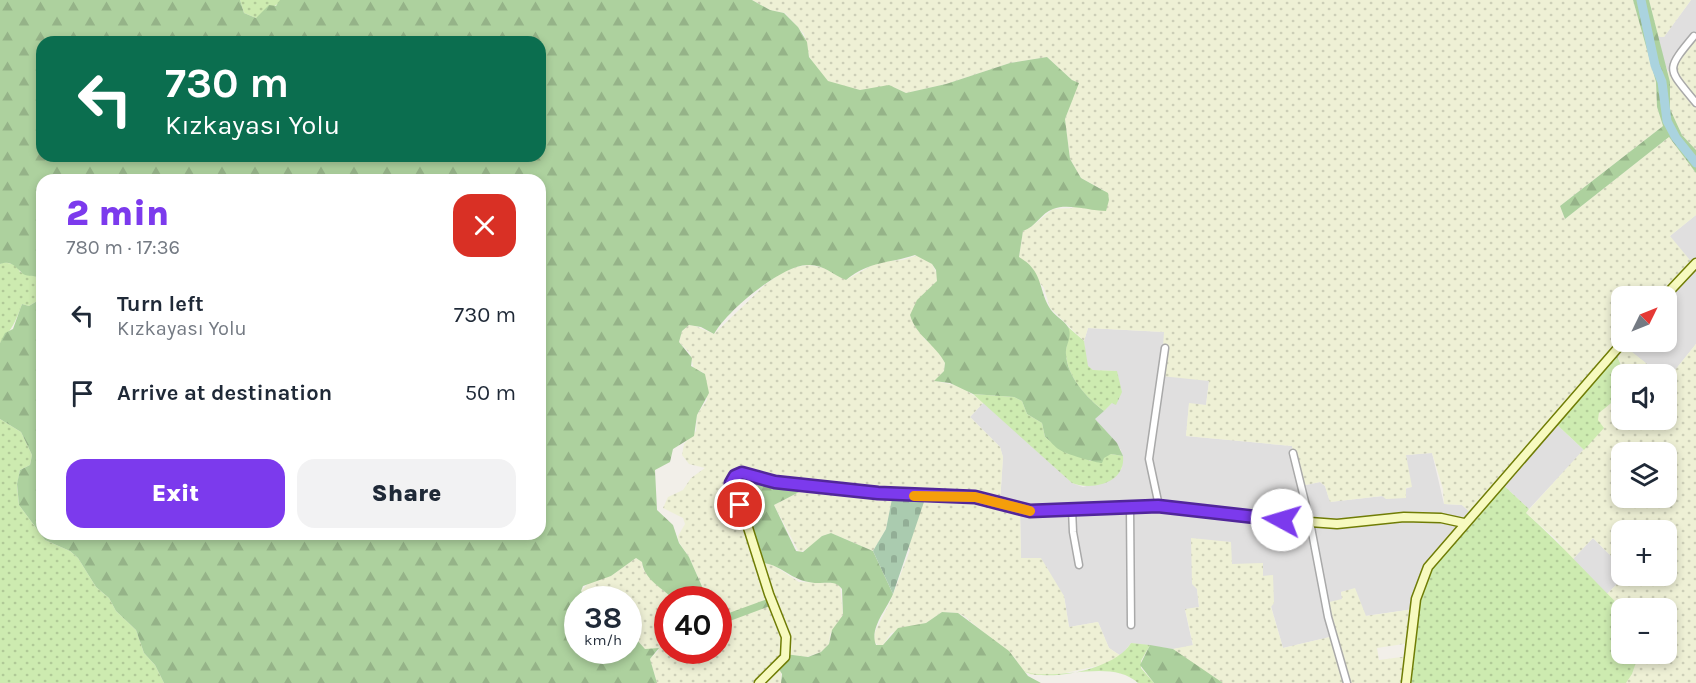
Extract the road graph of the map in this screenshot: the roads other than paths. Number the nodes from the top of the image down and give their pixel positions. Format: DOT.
graph roads {
  1 [pos="1694,36"];
  2 [pos="1696,104"];
  3 [pos="1696,263"];
  4 [pos="1674,286"];
  5 [pos="1164,348"];
  6 [pos="1614,352"];
  7 [pos="1293,453"];
  8 [pos="1130,506"];
  9 [pos="1158,506"];
  10 [pos="1072,509"];
  11 [pos="1310,522"];
  12 [pos="1464,523"];
  13 [pos="1079,565"];
  14 [pos="1131,625"];
  15 [pos="759,683"];
  16 [pos="1347,683"];
  17 [pos="1406,683"];
  1 -- 2 [label="street"];
  3 -- 4 [label="street"];
  5 -- 9 [label="street"];
  6 -- 12 [label="street"];
  7 -- 11 [label="street"];
  8 -- 9 [label="street"];
  8 -- 10 [label="street"];
  8 -- 14 [label="street"];
  9 -- 11 [label="street"];
  10 -- 13 [label="street"];
  10 -- 15 [label="street"];
  11 -- 12 [label="street"];
  11 -- 16 [label="street"];
  12 -- 17 [label="street"];
}
